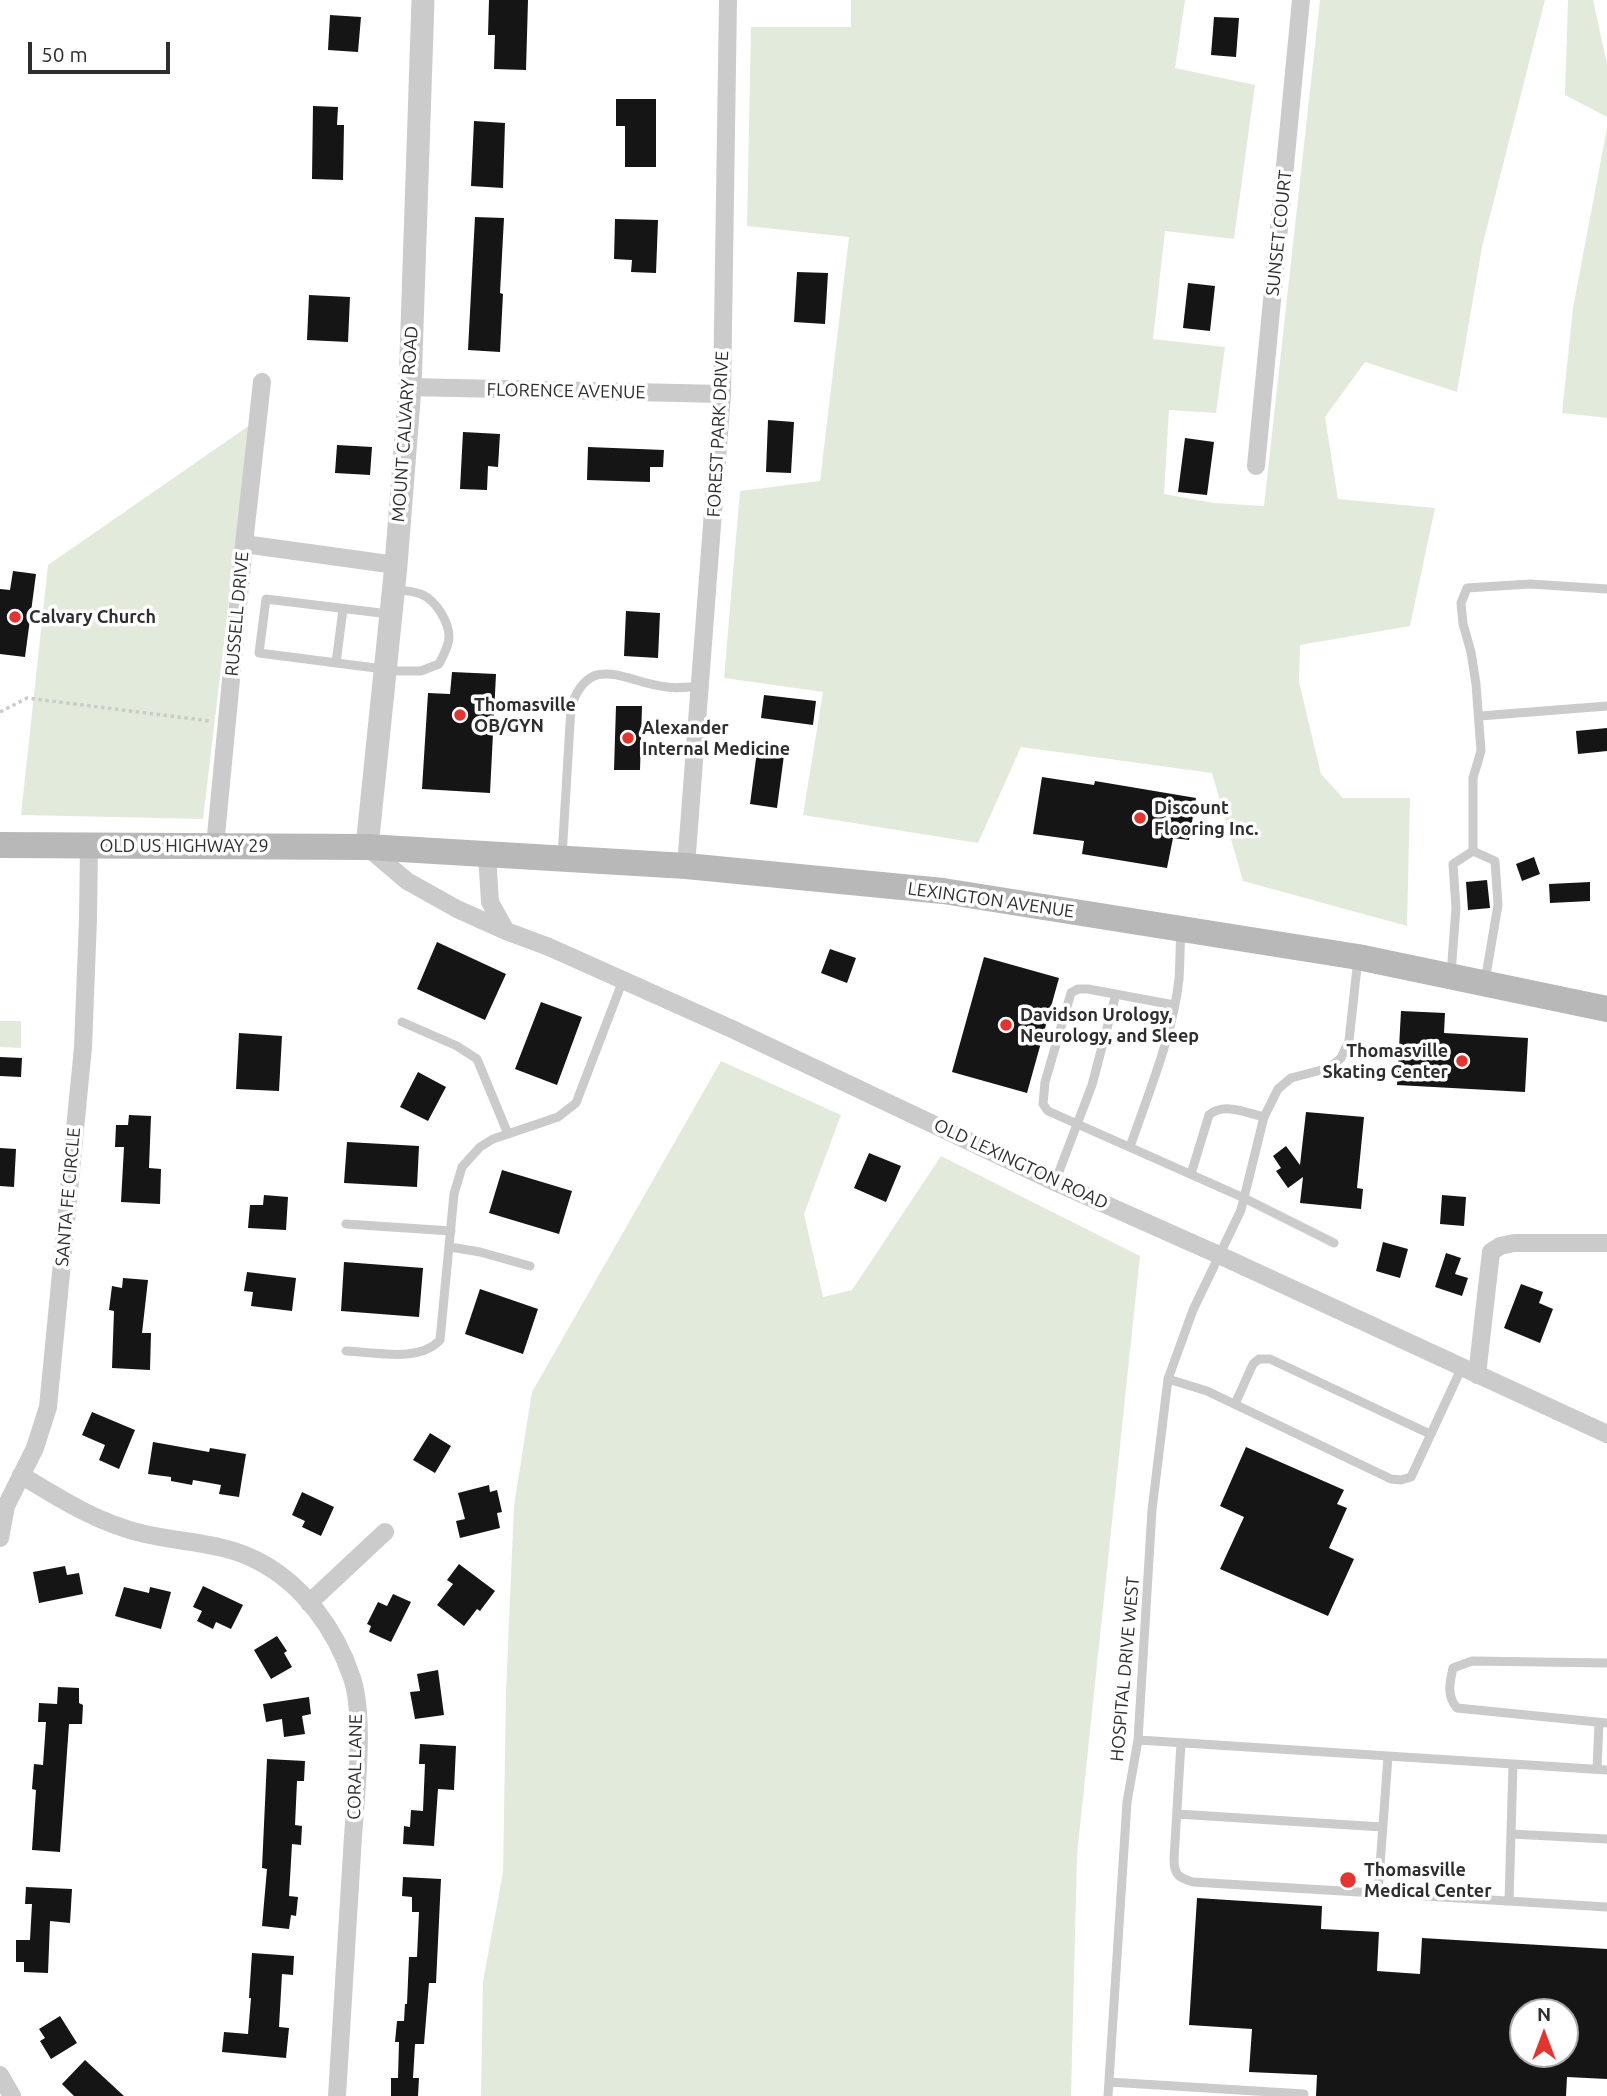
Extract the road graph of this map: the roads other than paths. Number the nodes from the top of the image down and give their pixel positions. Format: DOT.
graph roads {
  1 [pos="423,0"];
  2 [pos="728,0"];
  3 [pos="1301,0"];
  4 [pos="262,382"];
  5 [pos="410,387"];
  6 [pos="722,394"];
  7 [pos="1256,466"];
  8 [pos="244,544"];
  9 [pos="396,565"];
  10 [pos="393,589"];
  11 [pos="1607,589"];
  12 [pos="343,609"];
  13 [pos="391,615"];
  14 [pos="336,663"];
  15 [pos="385,670"];
  16 [pos="699,687"];
  17 [pos="1607,706"];
  18 [pos="1480,716"];
  19 [pos="0,845"];
  20 [pos="89,846"];
  21 [pos="215,846"];
  22 [pos="367,847"];
  23 [pos="1473,851"];
  24 [pos="486,855"];
  25 [pos="562,859"];
  26 [pos="686,866"];
  27 [pos="1181,928"];
  28 [pos="506,931"];
  29 [pos="1358,957"];
  30 [pos="1451,976"];
  31 [pos="623,980"];
  32 [pos="1485,983"];
  33 [pos="1116,994"];
  34 [pos="1174,1005"];
  35 [pos="1607,1009"];
  36 [pos="402,1022"];
  37 [pos="1264,1117"];
  38 [pos="1078,1124"];
  39 [pos="508,1134"];
  40 [pos="1130,1147"];
  41 [pos="1191,1174"];
  42 [pos="1055,1182"];
  43 [pos="1244,1198"];
  44 [pos="346,1224"];
  45 [pos="451,1231"];
  46 [pos="1334,1243"];
  47 [pos="1607,1243"];
  48 [pos="450,1247"];
  49 [pos="1219,1255"];
  50 [pos="530,1266"];
  51 [pos="346,1351"];
  52 [pos="1469,1371"];
  53 [pos="1168,1379"];
  54 [pos="1235,1404"];
  55 [pos="1430,1434"];
  56 [pos="1607,1434"];
  57 [pos="21,1475"];
  58 [pos="385,1532"];
  59 [pos="0,1538"];
  60 [pos="309,1603"];
  61 [pos="1607,1663"];
  62 [pos="1603,1723"];
  63 [pos="1138,1741"];
  64 [pos="1181,1743"];
  65 [pos="1388,1756"];
  66 [pos="1513,1765"];
  67 [pos="1602,1770"];
  68 [pos="1177,1814"];
  69 [pos="1382,1827"];
  70 [pos="1511,1834"];
  71 [pos="1607,1839"];
  72 [pos="1378,1893"];
  73 [pos="1509,1901"];
  74 [pos="1607,1907"];
  75 [pos="0,2075"];
  76 [pos="1109,2082"];
  77 [pos="1304,2094"];
  78 [pos="12,2096"];
  79 [pos="337,2096"];
  80 [pos="1108,2096"];
  1 -- 5 [label="street, MOUNT CALVARY ROAD"];
  2 -- 6 [label="street, FOREST PARK DRIVE"];
  3 -- 7 [label="street, SUNSET COURT"];
  4 -- 8 [label="street, RUSSELL DRIVE"];
  5 -- 6 [label="street, FLORENCE AVENUE"];
  5 -- 9 [label="street, MOUNT CALVARY ROAD"];
  6 -- 16 [label="street, FOREST PARK DRIVE"];
  8 -- 9 [label="street"];
  8 -- 21 [label="street, RUSSELL DRIVE"];
  9 -- 10 [label="street, MOUNT CALVARY ROAD"];
  10 -- 13 [label="street, MOUNT CALVARY ROAD"];
  10 -- 15 [label="lane"];
  11 -- 18 [label="lane"];
  12 -- 13 [label="lane"];
  12 -- 14 [label="lane"];
  12 -- 14 [label="lane"];
  13 -- 15 [label="street, MOUNT CALVARY ROAD"];
  14 -- 15 [label="lane"];
  15 -- 22 [label="street, MOUNT CALVARY ROAD"];
  16 -- 25 [label="lane"];
  16 -- 26 [label="street, FOREST PARK DRIVE"];
  17 -- 18 [label="lane"];
  18 -- 23 [label="lane"];
  19 -- 20 [label="main road, OLD US HIGHWAY 29"];
  20 -- 21 [label="main road, OLD US HIGHWAY 29"];
  20 -- 57 [label="street, SANTA FE CIRCLE"];
  21 -- 22 [label="main road, OLD US HIGHWAY 29"];
  22 -- 24 [label="main road, LEXINGTON AVENUE"];
  22 -- 28 [label="street, OLD LEXINGTON ROAD"];
  23 -- 30 [label="lane"];
  23 -- 32 [label="lane"];
  24 -- 25 [label="main road, LEXINGTON AVENUE"];
  24 -- 28 [label="street"];
  25 -- 26 [label="main road, LEXINGTON AVENUE"];
  26 -- 27 [label="main road, LEXINGTON AVENUE"];
  27 -- 29 [label="main road, LEXINGTON AVENUE"];
  27 -- 34 [label="lane"];
  28 -- 31 [label="street, OLD LEXINGTON ROAD"];
  29 -- 30 [label="main road, LEXINGTON AVENUE"];
  29 -- 37 [label="lane, HOSPITAL DRIVE WEST"];
  30 -- 32 [label="main road, LEXINGTON AVENUE"];
  31 -- 39 [label="lane"];
  31 -- 42 [label="street, OLD LEXINGTON ROAD"];
  32 -- 35 [label="main road, LEXINGTON AVENUE"];
  33 -- 34 [label="lane"];
  33 -- 38 [label="lane"];
  33 -- 38 [label="lane"];
  34 -- 40 [label="lane"];
  36 -- 39 [label="lane"];
  37 -- 41 [label="lane"];
  37 -- 43 [label="lane, HOSPITAL DRIVE WEST"];
  38 -- 40 [label="lane"];
  38 -- 42 [label="lane"];
  39 -- 45 [label="lane"];
  40 -- 41 [label="lane"];
  41 -- 43 [label="lane"];
  42 -- 49 [label="street, OLD LEXINGTON ROAD"];
  43 -- 46 [label="lane"];
  43 -- 49 [label="lane, HOSPITAL DRIVE WEST"];
  44 -- 45 [label="lane"];
  45 -- 48 [label="lane"];
  47 -- 52 [label="street"];
  48 -- 50 [label="lane"];
  48 -- 51 [label="lane"];
  49 -- 52 [label="street, OLD LEXINGTON ROAD"];
  49 -- 53 [label="lane, HOSPITAL DRIVE WEST"];
  52 -- 55 [label="lane"];
  52 -- 56 [label="street, OLD LEXINGTON ROAD"];
  53 -- 54 [label="lane"];
  53 -- 63 [label="lane, HOSPITAL DRIVE WEST"];
  54 -- 55 [label="lane"];
  54 -- 55 [label="lane"];
  57 -- 59 [label="street, SANTA FE CIRCLE"];
  57 -- 60 [label="street, CORAL LANE"];
  58 -- 60 [label="street"];
  60 -- 79 [label="street, CORAL LANE"];
  61 -- 62 [label="lane"];
  62 -- 67 [label="lane"];
  63 -- 64 [label="lane"];
  63 -- 76 [label="lane, HOSPITAL DRIVE WEST"];
  64 -- 65 [label="lane"];
  64 -- 68 [label="lane"];
  65 -- 66 [label="lane"];
  65 -- 69 [label="lane"];
  66 -- 67 [label="lane"];
  66 -- 70 [label="lane"];
  68 -- 69 [label="lane"];
  68 -- 72 [label="lane"];
  69 -- 72 [label="lane"];
  70 -- 71 [label="lane"];
  70 -- 73 [label="lane"];
  72 -- 73 [label="lane"];
  73 -- 74 [label="lane"];
  75 -- 78 [label="street"];
  76 -- 77 [label="lane"];
  76 -- 80 [label="lane, HOSPITAL DRIVE WEST"];
}
